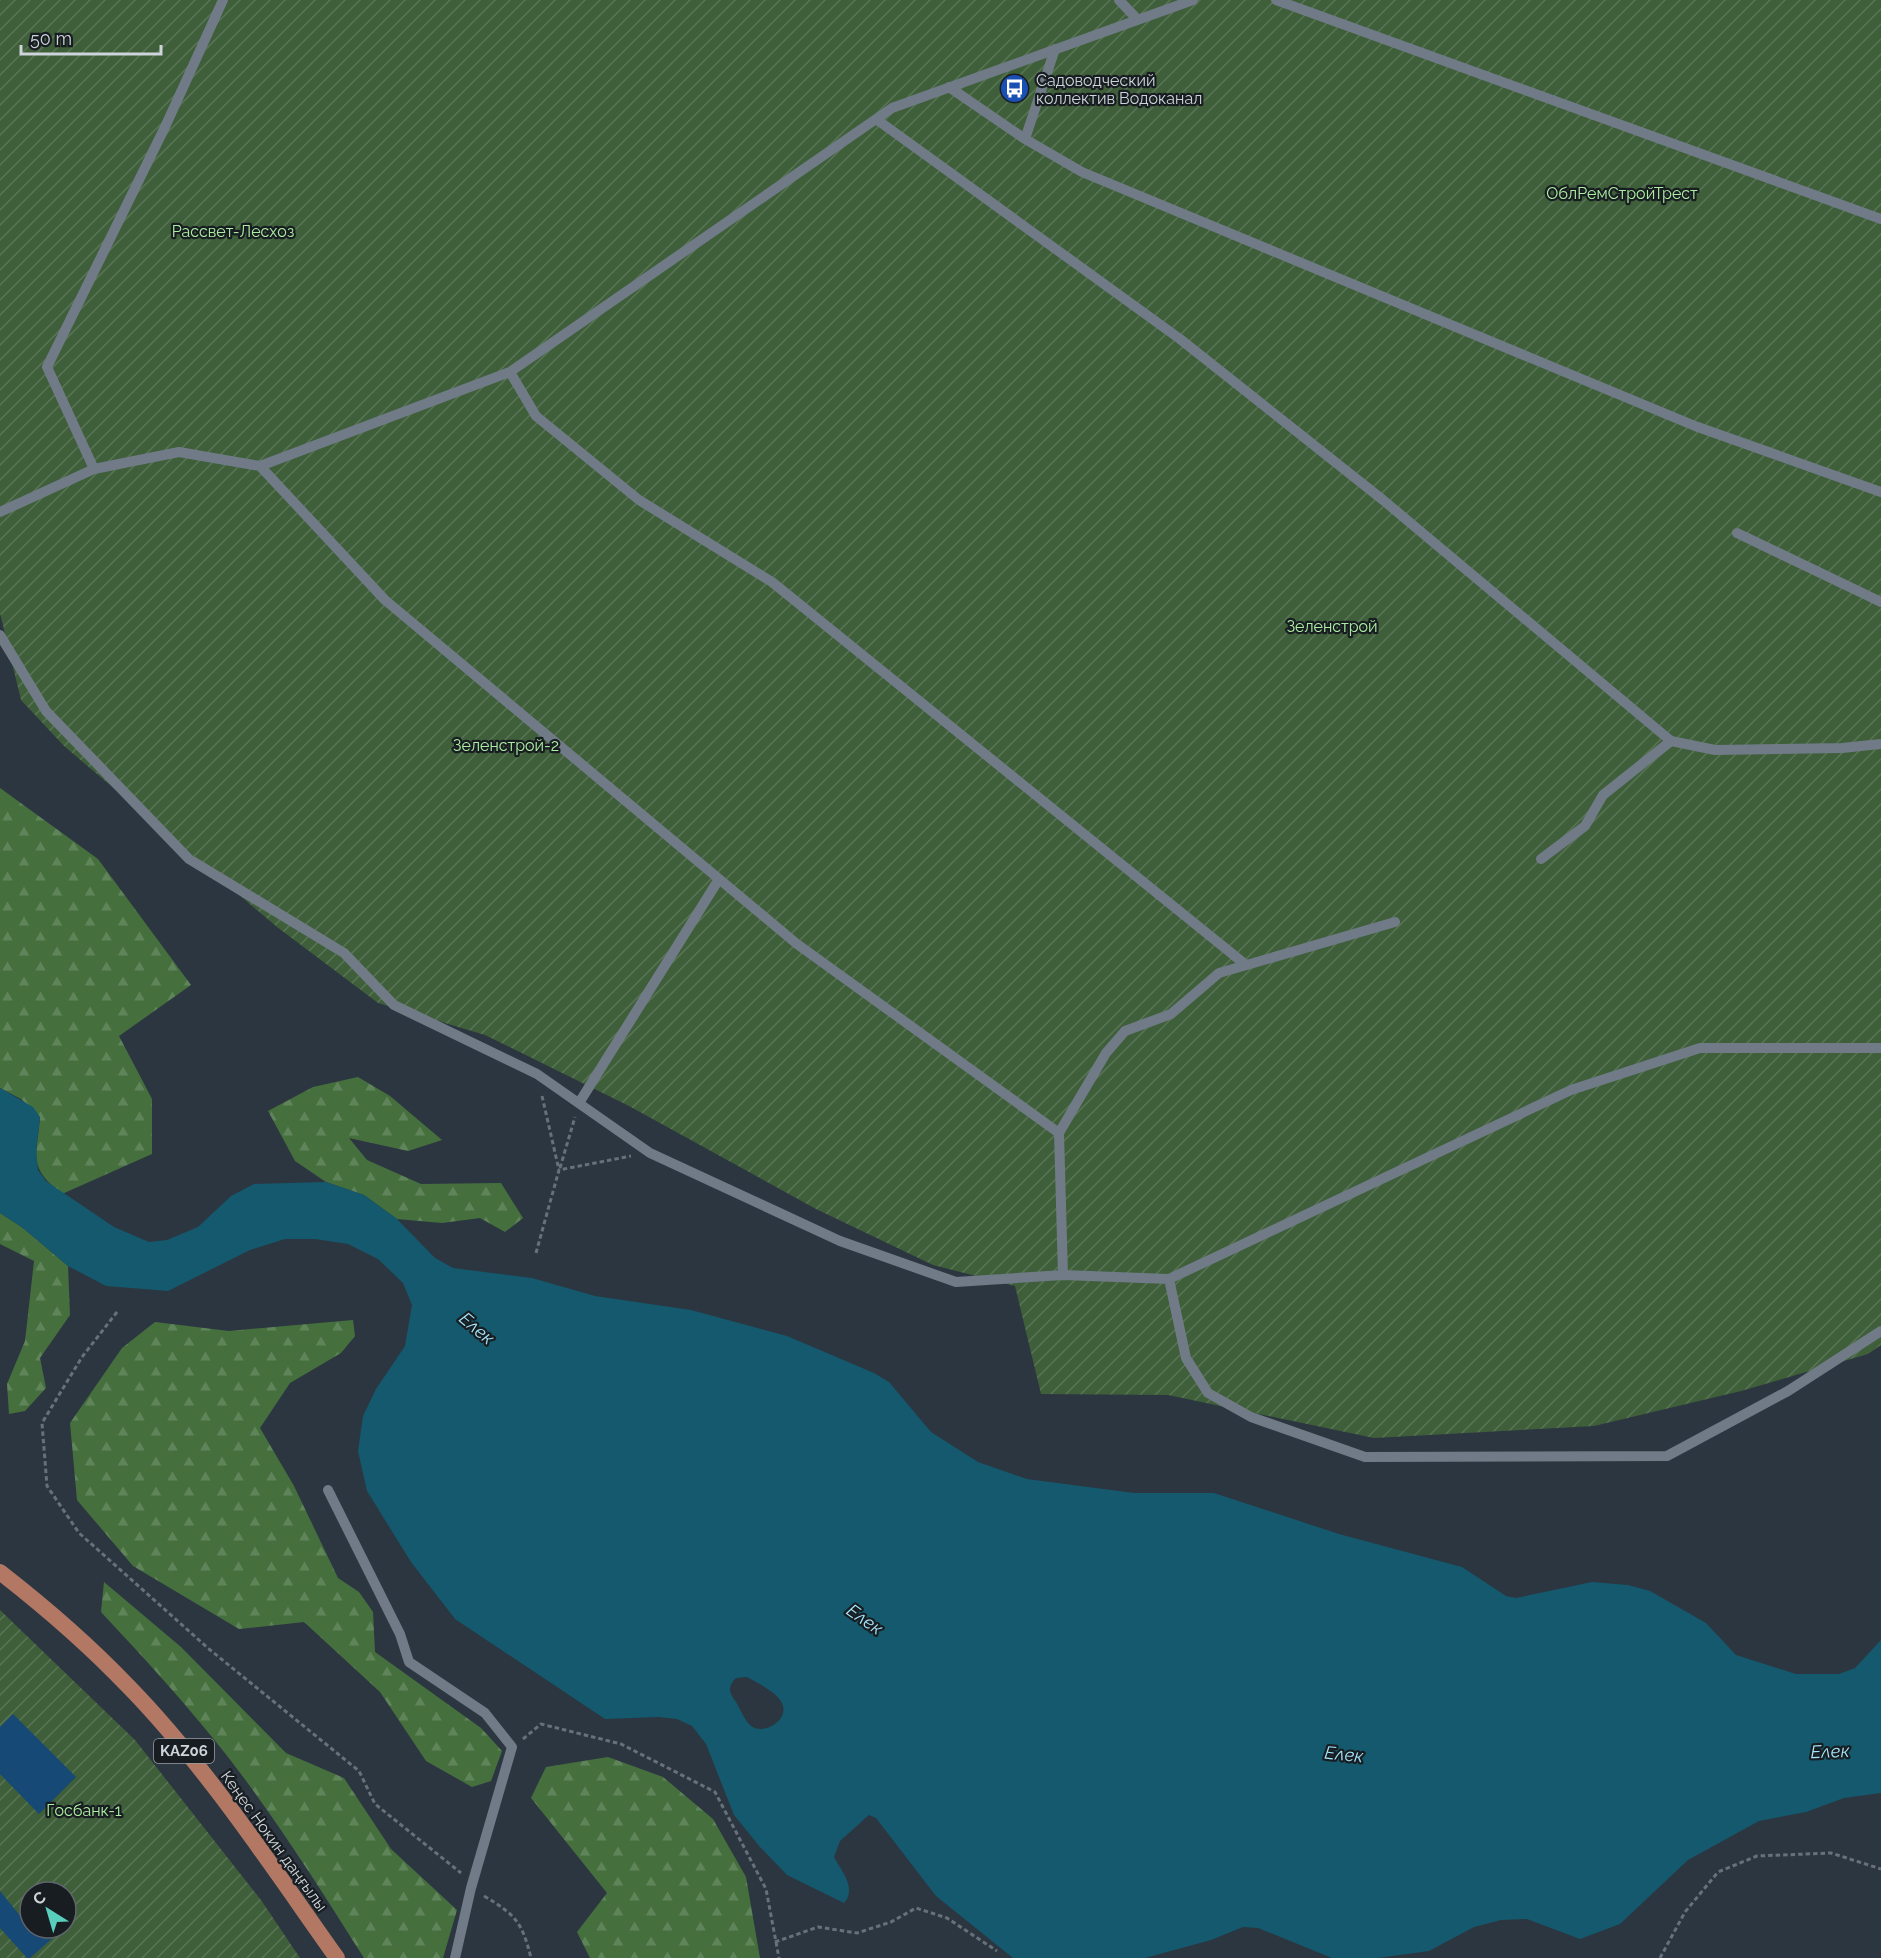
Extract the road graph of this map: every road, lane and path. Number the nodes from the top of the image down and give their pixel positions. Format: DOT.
graph roads {
  1 [pos="223,0"];
  2 [pos="1119,0"];
  3 [pos="1193,0"];
  4 [pos="1276,0"];
  5 [pos="1137,19"];
  6 [pos="1055,49"];
  7 [pos="949,87"];
  8 [pos="876,119"];
  9 [pos="1025,139"];
  10 [pos="1881,219"];
  11 [pos="510,372"];
  12 [pos="260,466"];
  13 [pos="94,469"];
  14 [pos="1881,492"];
  15 [pos="0,512"];
  16 [pos="1737,533"];
  17 [pos="1881,602"];
  18 [pos="0,635"];
  19 [pos="1671,741"];
  20 [pos="1881,744"];
  21 [pos="1541,859"];
  22 [pos="719,879"];
  23 [pos="1395,922"];
  24 [pos="1246,965"];
  25 [pos="1881,1048"];
  26 [pos="537,1074"];
  27 [pos="579,1103"];
  28 [pos="1059,1133"];
  29 [pos="650,1153"];
  30 [pos="560,1170"];
  31 [pos="536,1253"];
  32 [pos="1063,1275"];
  33 [pos="1169,1279"];
  34 [pos="117,1312"];
  35 [pos="1881,1331"];
  36 [pos="328,1490"];
  37 [pos="0,1572"];
  38 [pos="512,1747"];
  39 [pos="1881,1869"];
  40 [pos="471,1888"];
  41 [pos="776,1942"];
  42 [pos="997,1951"];
  43 [pos="337,1958"];
  44 [pos="454,1958"];
  45 [pos="531,1958"];
  46 [pos="779,1958"];
  47 [pos="1660,1958"];
  1 -- 13 [label="lane"];
  2 -- 5 [label="lane"];
  3 -- 5 [label="lane"];
  4 -- 10 [label="lane"];
  5 -- 6 [label="lane"];
  6 -- 7 [label="lane"];
  6 -- 9 [label="lane"];
  7 -- 8 [label="lane"];
  7 -- 9 [label="lane"];
  8 -- 11 [label="lane"];
  8 -- 19 [label="lane"];
  9 -- 14 [label="lane"];
  11 -- 12 [label="lane"];
  11 -- 24 [label="lane"];
  12 -- 13 [label="lane"];
  12 -- 22 [label="lane"];
  13 -- 15 [label="lane"];
  16 -- 17 [label="lane"];
  18 -- 26 [label="lane"];
  19 -- 20 [label="lane"];
  19 -- 21 [label="lane"];
  22 -- 27 [label="lane"];
  22 -- 28 [label="lane"];
  23 -- 24 [label="lane"];
  24 -- 28 [label="lane"];
  25 -- 33 [label="lane"];
  26 -- 27 [label="lane"];
  26 -- 30 [label="path"];
  27 -- 29 [label="lane"];
  27 -- 30 [label="path"];
  28 -- 32 [label="lane"];
  29 -- 30 [label="path"];
  29 -- 32 [label="lane"];
  30 -- 31 [label="path"];
  32 -- 33 [label="lane"];
  33 -- 35 [label="lane"];
  34 -- 40 [label="path"];
  36 -- 38 [label="lane"];
  37 -- 43 [label="highway, Кеңес Нокин даңғылы / KАZ06"];
  38 -- 40 [label="lane"];
  38 -- 41 [label="path"];
  39 -- 47 [label="path"];
  40 -- 44 [label="lane"];
  40 -- 45 [label="path"];
  41 -- 42 [label="path"];
  41 -- 46 [label="path"];
}
